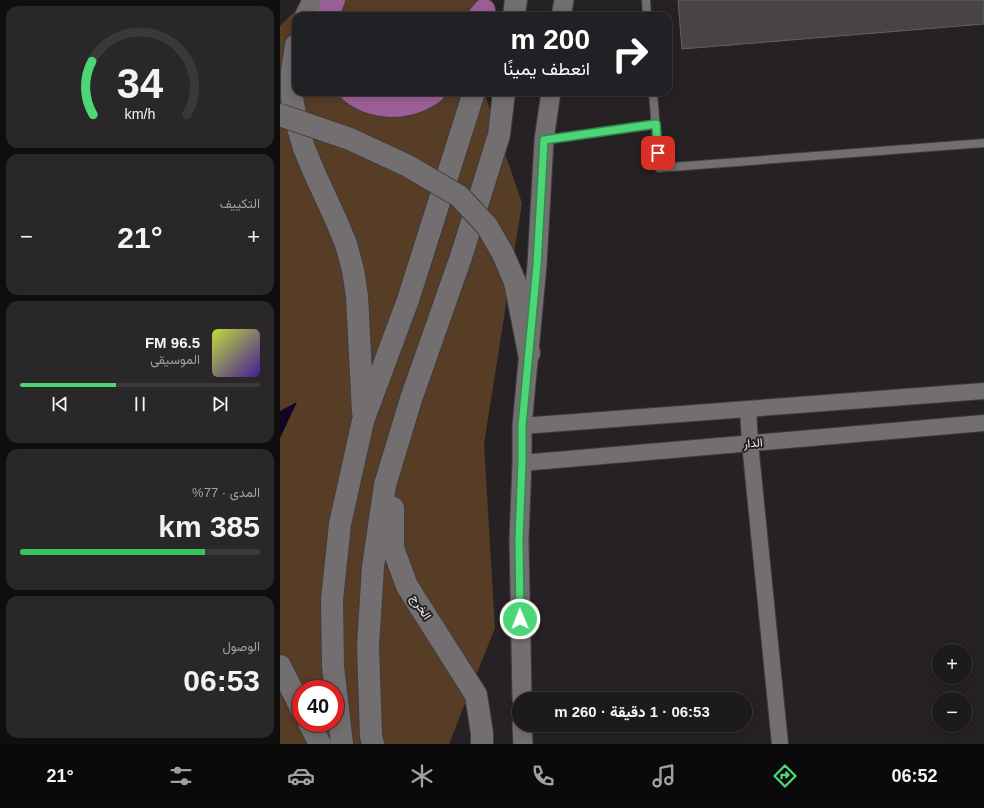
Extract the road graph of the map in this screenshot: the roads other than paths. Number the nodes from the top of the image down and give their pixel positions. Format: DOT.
graph roads {
  1 [pos="314,0"];
  2 [pos="334,0"];
  3 [pos="516,0"];
  4 [pos="564,0"];
  5 [pos="646,0"];
  6 [pos="308,12"];
  7 [pos="329,12"];
  8 [pos="514,12"];
  9 [pos="562,12"];
  10 [pos="647,12"];
  11 [pos="292,72"];
  12 [pos="292,96"];
  13 [pos="292,96"];
  14 [pos="356,96"];
  15 [pos="428,96"];
  16 [pos="473,96"];
  17 [pos="504,96"];
  18 [pos="550,96"];
  19 [pos="653,96"];
  20 [pos="280,116"];
  21 [pos="656,124"];
  22 [pos="544,140"];
  23 [pos="984,143"];
  24 [pos="529,353"];
  25 [pos="984,391"];
  26 [pos="748,409"];
  27 [pos="363,421"];
  28 [pos="984,423"];
  29 [pos="522,426"];
  30 [pos="750,443"];
  31 [pos="393,460"];
  32 [pos="522,463"];
  33 [pos="280,666"];
  34 [pos="280,683"];
  35 [pos="292,691"];
  36 [pos="522,692"];
  37 [pos="476,695"];
  38 [pos="292,698"];
  39 [pos="314,732"];
  40 [pos="522,732"];
  41 [pos="320,744"];
  42 [pos="342,744"];
  43 [pos="373,744"];
  44 [pos="482,744"];
  45 [pos="488,744"];
  46 [pos="522,744"];
  47 [pos="780,744"];
  1 -- 6 [label="main road"];
  2 -- 7 [label="main road"];
  3 -- 8 [label="main road"];
  4 -- 9 [label="street"];
  5 -- 10 [label="lane"];
  11 -- 12 [label="main road"];
  13 -- 27 [label="main road"];
  14 -- 15 [label="main road"];
  16 -- 27 [label="main road"];
  17 -- 31 [label="main road"];
  18 -- 22 [label="street"];
  19 -- 21 [label="lane"];
  20 -- 24 [label="main road, bridge"];
  21 -- 22 [label="lane"];
  21 -- 23 [label="lane"];
  22 -- 24 [label="street"];
  24 -- 29 [label="street"];
  25 -- 26 [label="street"];
  26 -- 29 [label="street"];
  26 -- 30 [label="street"];
  27 -- 42 [label="main road"];
  28 -- 30 [label="street, الدار"];
  29 -- 32 [label="street"];
  30 -- 32 [label="street, الدار"];
  30 -- 47 [label="street"];
  31 -- 37 [label="main road, الخرج"];
  31 -- 43 [label="main road"];
  32 -- 36 [label="street"];
  33 -- 35 [label="main road"];
  34 -- 38 [label="main road"];
  37 -- 44 [label="main road, الخرج"];
  37 -- 45 [label="street"];
  39 -- 41 [label="main road"];
  40 -- 46 [label="street"];
}
